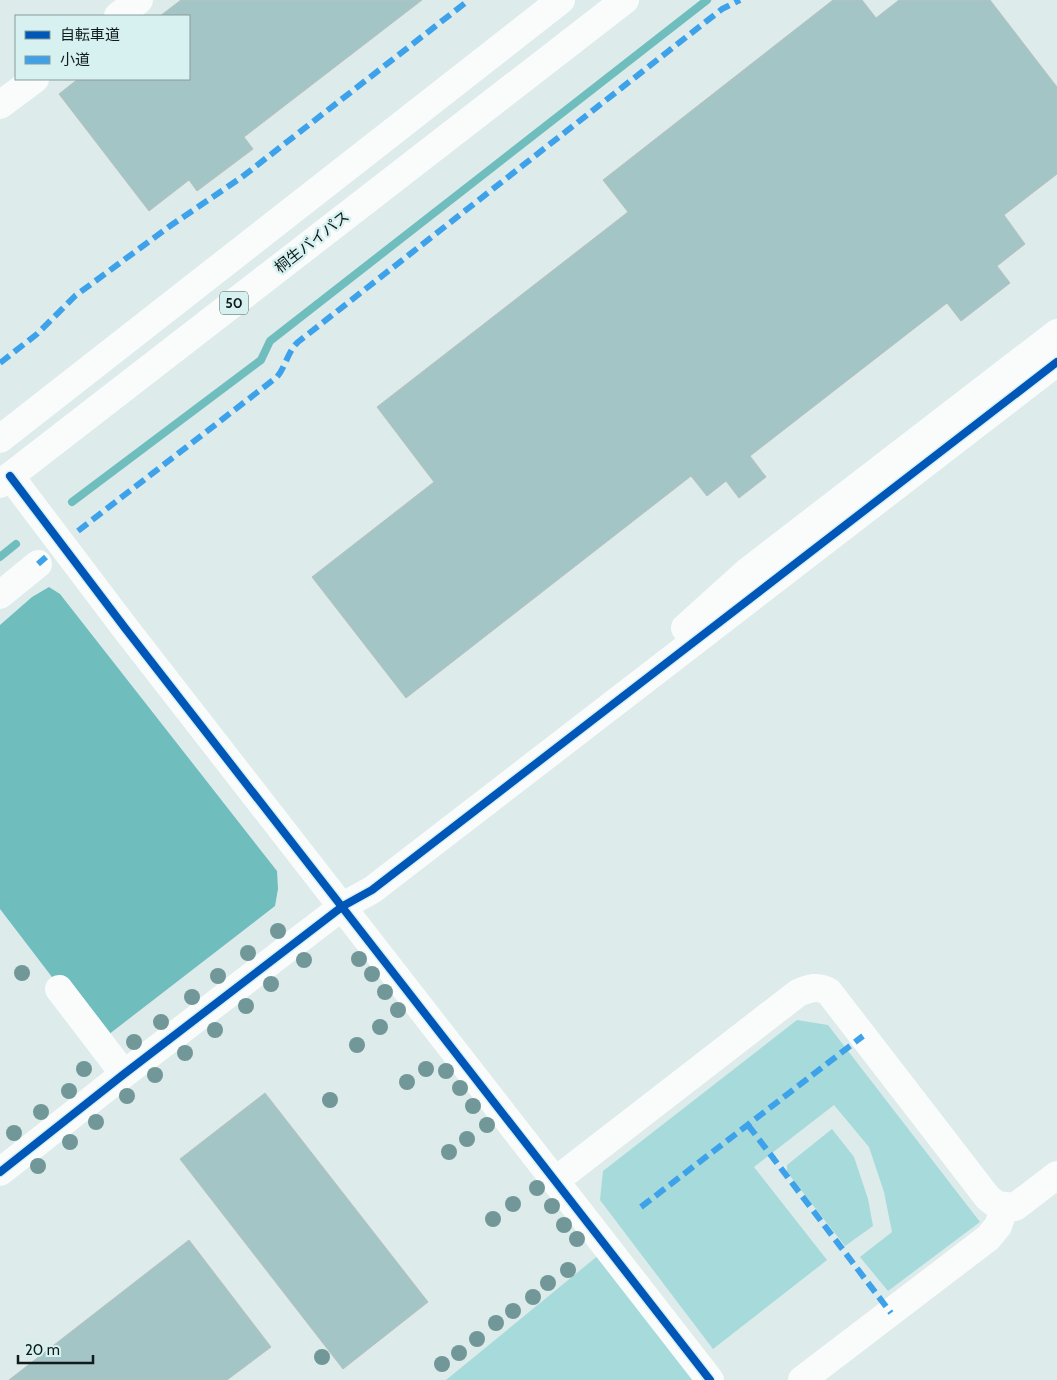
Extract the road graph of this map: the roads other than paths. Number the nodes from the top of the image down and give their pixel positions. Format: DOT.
graph roads {
  1 [pos="139,0"];
  2 [pos="561,0"];
  3 [pos="625,0"];
  4 [pos="119,15"];
  5 [pos="34,80"];
  6 [pos="0,105"];
  7 [pos="1057,333"];
  8 [pos="1057,362"];
  9 [pos="0,439"];
  10 [pos="5,480"];
  11 [pos="38,564"];
  12 [pos="0,595"];
  13 [pos="343,906"];
  14 [pos="59,989"];
  15 [pos="124,1074"];
  16 [pos="0,1172"];
  17 [pos="1057,1175"];
  18 [pos="555,1181"];
  19 [pos="1005,1208"];
  20 [pos="710,1380"];
  21 [pos="802,1380"];
  1 -- 4 [label="main road"];
  2 -- 9 [label="main road, 50"];
  3 -- 10 [label="main road, 桐生バイパス / 50"];
  5 -- 6 [label="main road"];
  7 -- 13 [label="main road"];
  8 -- 13 [label="main road"];
  10 -- 13 [label="main road"];
  11 -- 12 [label="main road"];
  13 -- 15 [label="main road"];
  13 -- 18 [label="main road"];
  14 -- 15 [label="main road"];
  15 -- 16 [label="main road"];
  17 -- 19 [label="main road"];
  18 -- 19 [label="main road"];
  18 -- 20 [label="main road"];
  19 -- 21 [label="main road"];
}
